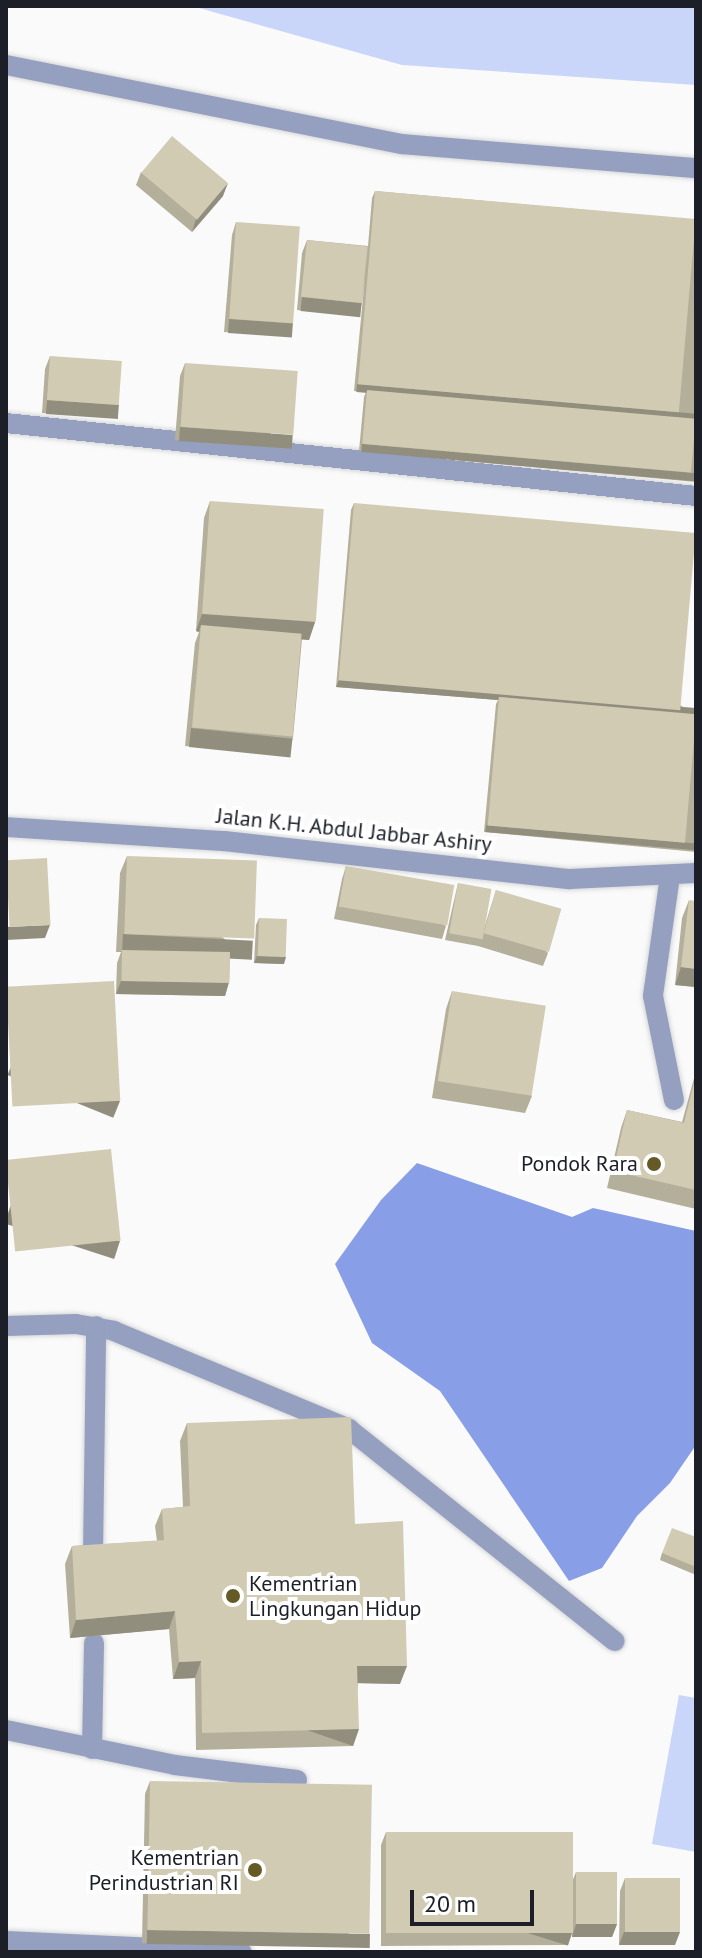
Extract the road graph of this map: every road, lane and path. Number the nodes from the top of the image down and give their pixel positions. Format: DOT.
graph roads {
  1 [pos="6,65"];
  2 [pos="696,168"];
  3 [pos="6,423"];
  4 [pos="696,496"];
  5 [pos="6,827"];
  6 [pos="696,873"];
  7 [pos="670,876"];
  8 [pos="674,1100"];
  9 [pos="6,1326"];
  10 [pos="96,1326"];
  11 [pos="93,1554"];
  12 [pos="615,1641"];
  13 [pos="94,1643"];
  14 [pos="6,1730"];
  15 [pos="92,1749"];
  16 [pos="297,1780"];
  17 [pos="6,1941"];
  18 [pos="57,1947"];
  19 [pos="242,1952"];
  1 -- 2 [label="street"];
  3 -- 4 [label="street"];
  5 -- 7 [label="street, Jalan K.H. Abdul Jabbar Ashiry"];
  6 -- 7 [label="street, Jalan K.H. Abdul Jabbar Ashiry"];
  7 -- 8 [label="street"];
  9 -- 10 [label="street"];
  10 -- 11 [label="street"];
  10 -- 12 [label="street"];
  13 -- 15 [label="street"];
  14 -- 15 [label="street"];
  15 -- 16 [label="street"];
  17 -- 18 [label="street"];
  18 -- 19 [label="street"];
}
